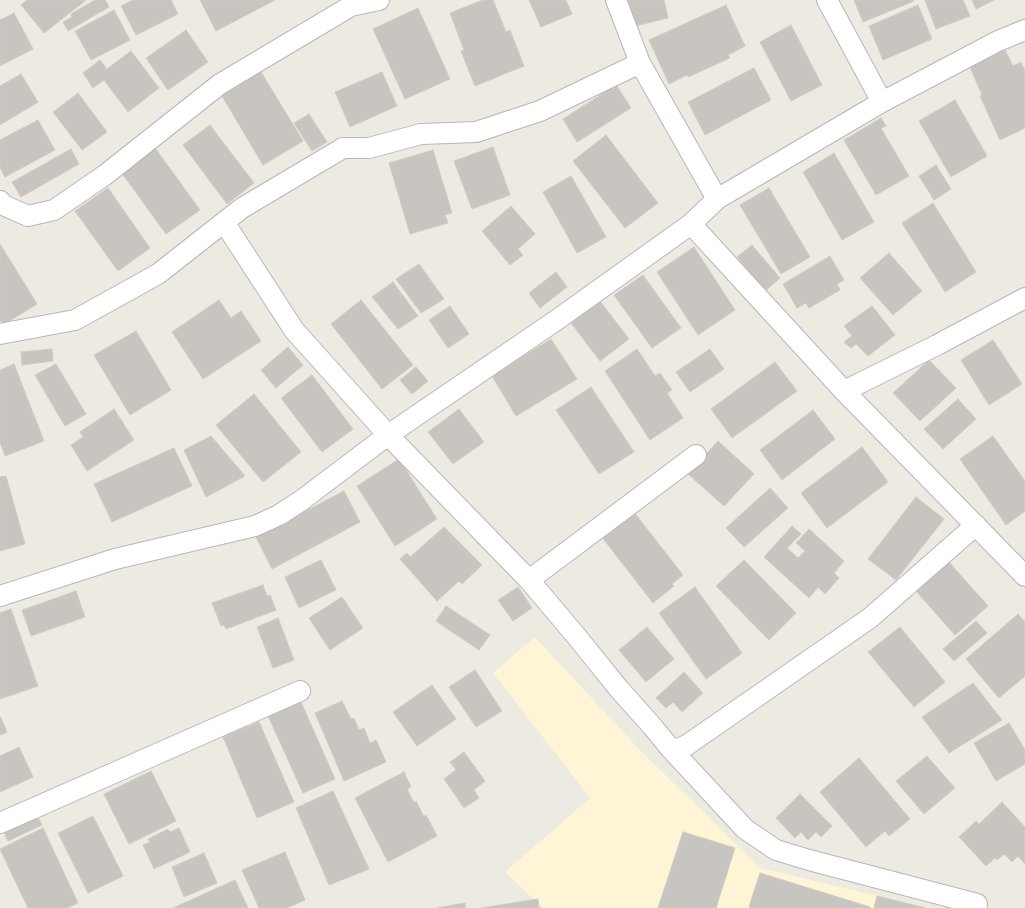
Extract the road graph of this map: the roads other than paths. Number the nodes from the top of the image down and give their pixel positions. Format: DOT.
graph roads {
  1 [pos="379,0"];
  2 [pos="616,0"];
  3 [pos="827,0"];
  4 [pos="350,3"];
  5 [pos="1025,30"];
  6 [pos="640,62"];
  7 [pos="882,102"];
  8 [pos="717,199"];
  9 [pos="0,201"];
  10 [pos="224,222"];
  11 [pos="691,224"];
  12 [pos="1025,298"];
  13 [pos="0,334"];
  14 [pos="844,391"];
  15 [pos="388,436"];
  16 [pos="696,455"];
  17 [pos="976,525"];
  18 [pos="1024,572"];
  19 [pos="529,580"];
  20 [pos="0,596"];
  21 [pos="300,691"];
  22 [pos="670,748"];
  23 [pos="0,823"];
  24 [pos="977,904"];
  1 -- 4 [label="street"];
  2 -- 6 [label="street"];
  3 -- 7 [label="street"];
  4 -- 9 [label="street"];
  5 -- 7 [label="street"];
  6 -- 8 [label="street"];
  6 -- 10 [label="street"];
  7 -- 8 [label="street"];
  8 -- 11 [label="street"];
  10 -- 13 [label="street"];
  10 -- 15 [label="street"];
  11 -- 14 [label="street"];
  11 -- 15 [label="street"];
  12 -- 14 [label="street"];
  14 -- 17 [label="street"];
  15 -- 19 [label="street"];
  15 -- 20 [label="street"];
  16 -- 19 [label="street"];
  17 -- 18 [label="street"];
  17 -- 22 [label="street"];
  19 -- 22 [label="street"];
  21 -- 23 [label="street"];
  22 -- 24 [label="street"];
}
